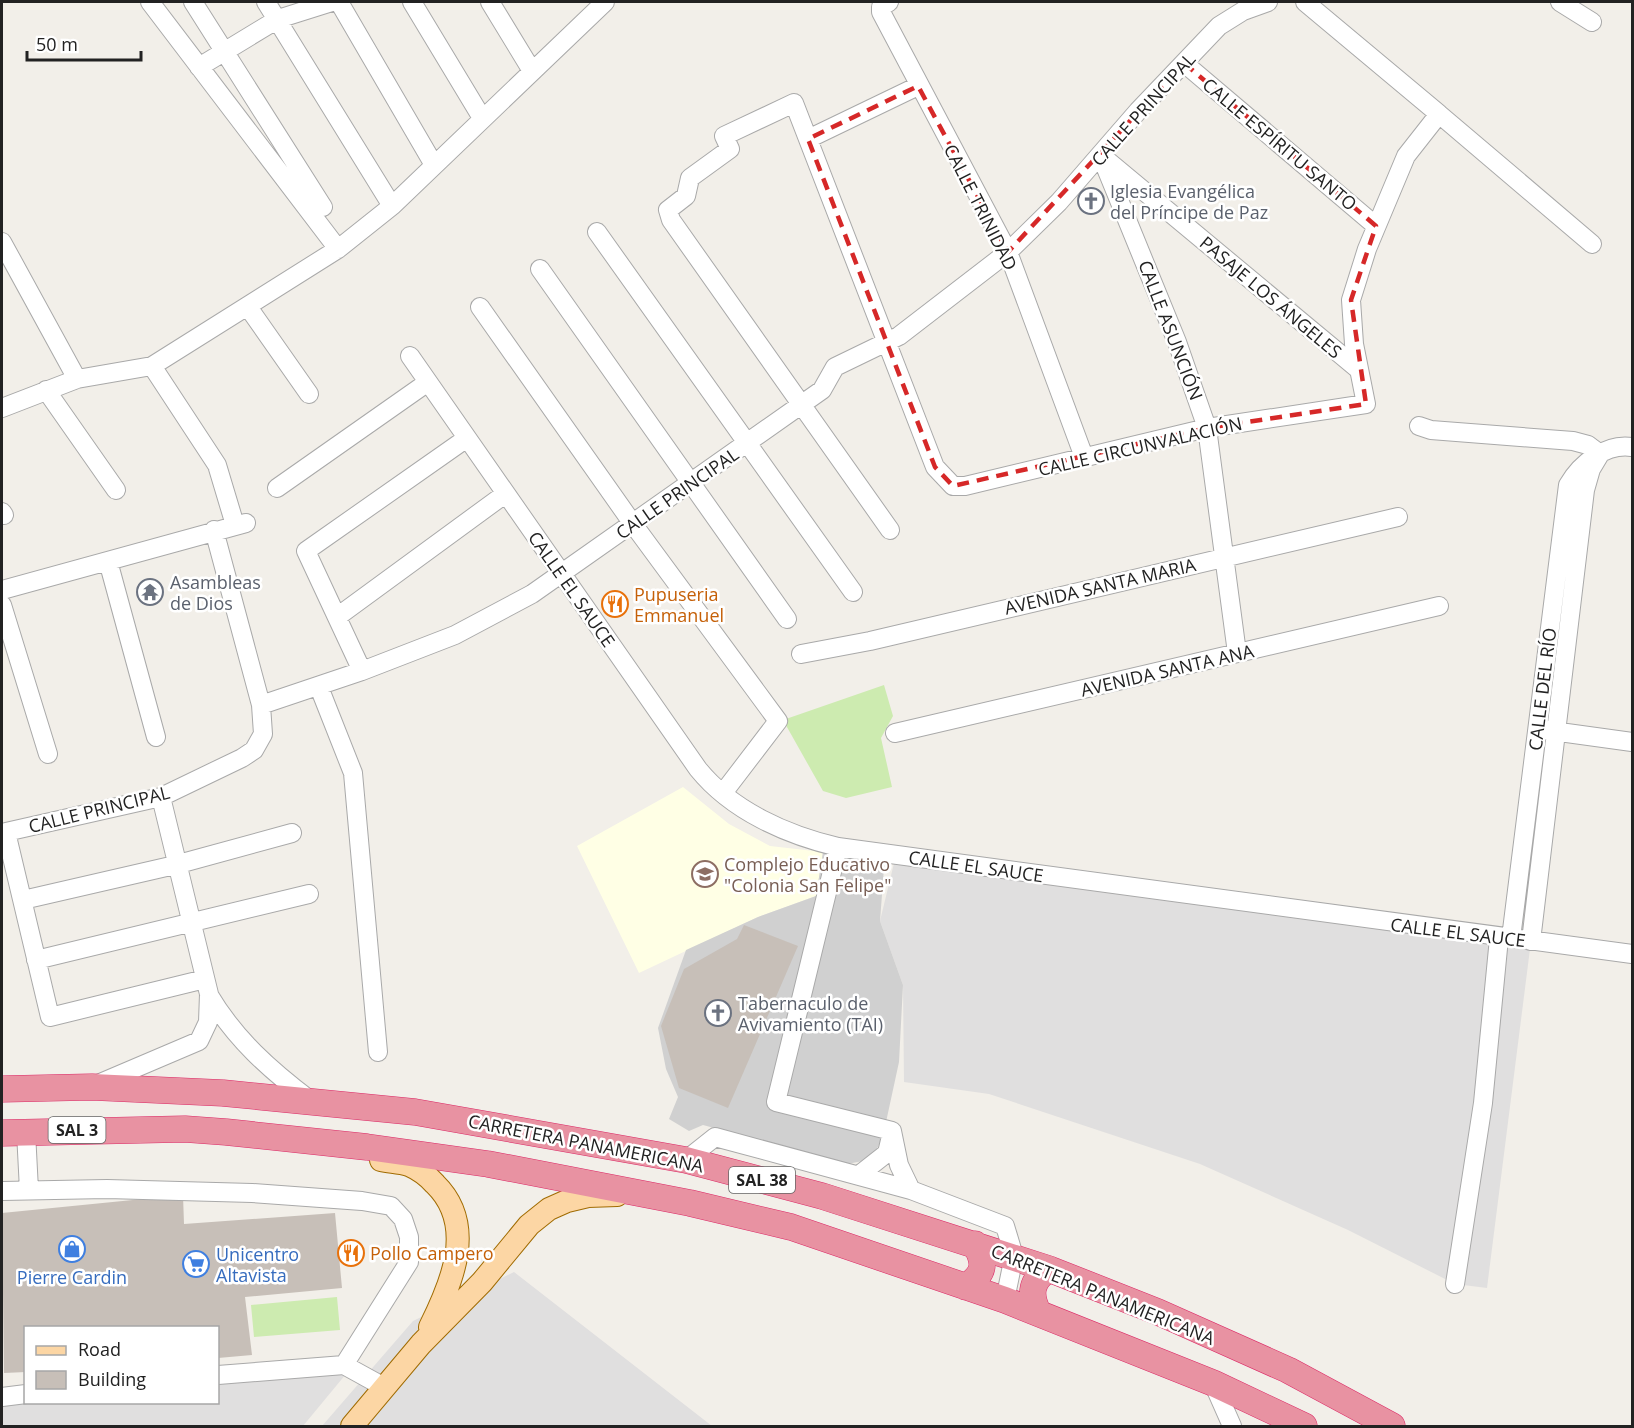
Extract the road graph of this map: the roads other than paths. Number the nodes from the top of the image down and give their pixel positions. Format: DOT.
graph roads {
  1 [pos="150,2"];
  2 [pos="193,2"];
  3 [pos="266,2"];
  4 [pos="332,2"];
  5 [pos="339,2"];
  6 [pos="412,2"];
  7 [pos="490,2"];
  8 [pos="604,2"];
  9 [pos="889,2"];
  10 [pos="1268,2"];
  11 [pos="1305,2"];
  12 [pos="1560,2"];
  13 [pos="278,19"];
  14 [pos="1593,22"];
  15 [pos="225,49"];
  16 [pos="1184,63"];
  17 [pos="199,67"];
  18 [pos="532,71"];
  19 [pos="918,86"];
  20 [pos="1439,114"];
  21 [pos="482,118"];
  22 [pos="808,139"];
  23 [pos="1101,156"];
  24 [pos="434,165"];
  25 [pos="392,206"];
  26 [pos="323,207"];
  27 [pos="1376,226"];
  28 [pos="597,232"];
  29 [pos="2,242"];
  30 [pos="1592,244"];
  31 [pos="338,249"];
  32 [pos="1008,252"];
  33 [pos="540,269"];
  34 [pos="248,307"];
  35 [pos="480,307"];
  36 [pos="885,343"];
  37 [pos="410,356"];
  38 [pos="152,366"];
  39 [pos="1358,369"];
  40 [pos="77,379"];
  41 [pos="428,382"];
  42 [pos="46,390"];
  43 [pos="309,394"];
  44 [pos="802,404"];
  45 [pos="3,405"];
  46 [pos="1419,426"];
  47 [pos="1207,428"];
  48 [pos="467,438"];
  49 [pos="747,444"];
  50 [pos="1632,447"];
  51 [pos="1599,454"];
  52 [pos="1084,457"];
  53 [pos="692,484"];
  54 [pos="277,488"];
  55 [pos="116,490"];
  56 [pos="505,494"];
  57 [pos="1398,517"];
  58 [pos="633,524"];
  59 [pos="214,530"];
  60 [pos="890,530"];
  61 [pos="1224,556"];
  62 [pos="108,561"];
  63 [pos="562,574"];
  64 [pos="2,590"];
  65 [pos="853,592"];
  66 [pos="2,605"];
  67 [pos="1439,606"];
  68 [pos="337,617"];
  69 [pos="787,619"];
  70 [pos="1237,653"];
  71 [pos="801,654"];
  72 [pos="362,671"];
  73 [pos="319,687"];
  74 [pos="261,705"];
  75 [pos="1546,730"];
  76 [pos="895,733"];
  77 [pos="156,737"];
  78 [pos="1632,742"];
  79 [pos="48,754"];
  80 [pos="723,794"];
  81 [pos="161,797"];
  82 [pos="292,833"];
  83 [pos="838,847"];
  84 [pos="175,865"];
  85 [pos="309,894"];
  86 [pos="23,900"];
  87 [pos="191,925"];
  88 [pos="1505,938"];
  89 [pos="1531,941"];
  90 [pos="1632,954"];
  91 [pos="36,960"];
  92 [pos="207,986"];
  93 [pos="378,1052"];
  94 [pos="92,1087"];
  95 [pos="2,1089"];
  96 [pos="311,1101"];
  97 [pos="153,1130"];
  98 [pos="892,1131"];
  99 [pos="14,1132"];
  100 [pos="226,1132"];
  101 [pos="686,1160"];
  102 [pos="860,1174"];
  103 [pos="911,1190"];
  104 [pos="2,1191"];
  105 [pos="29,1191"];
  106 [pos="690,1203"];
  107 [pos="975,1244"];
  108 [pos="1014,1256"];
  109 [pos="1049,1269"];
  110 [pos="1455,1284"];
  111 [pos="966,1287"];
  112 [pos="1005,1300"];
  113 [pos="1038,1312"];
  114 [pos="421,1344"];
  115 [pos="344,1365"];
  116 [pos="219,1375"];
  117 [pos="1214,1383"];
  118 [pos="384,1388"];
  119 [pos="24,1394"];
  120 [pos="2,1397"];
  121 [pos="352,1426"];
  122 [pos="1232,1426"];
  123 [pos="1304,1426"];
  124 [pos="1392,1426"];
  1 -- 17 [label="street"];
  2 -- 15 [label="street"];
  3 -- 13 [label="street"];
  4 -- 13 [label="street"];
  5 -- 24 [label="street"];
  6 -- 21 [label="street"];
  7 -- 18 [label="street"];
  8 -- 18 [label="street"];
  9 -- 19 [label="street, CALLE TRINIDAD"];
  10 -- 16 [label="street, CALLE PRINCIPAL"];
  11 -- 20 [label="street"];
  12 -- 14 [label="street"];
  13 -- 15 [label="street"];
  13 -- 25 [label="street"];
  15 -- 17 [label="street"];
  15 -- 26 [label="street"];
  16 -- 23 [label="street, CALLE PRINCIPAL"];
  16 -- 27 [label="street, CALLE ESPÍRITU SANTO"];
  17 -- 31 [label="street"];
  18 -- 21 [label="street"];
  19 -- 22 [label="street"];
  19 -- 32 [label="street, CALLE TRINIDAD"];
  20 -- 27 [label="street, CALLE CIRCUNVALACIÓN"];
  20 -- 30 [label="street"];
  21 -- 24 [label="street"];
  22 -- 36 [label="street, CALLE CIRCUNVALACIÓN"];
  22 -- 44 [label="street, CALLE CIRCUNVALACIÓN"];
  23 -- 32 [label="street, CALLE PRINCIPAL"];
  23 -- 39 [label="street, PASAJE LOS ÁNGELES"];
  23 -- 47 [label="street, CALLE ASUNCIÓN"];
  24 -- 25 [label="street"];
  25 -- 31 [label="street"];
  27 -- 39 [label="street, CALLE CIRCUNVALACIÓN"];
  28 -- 49 [label="street"];
  29 -- 40 [label="street"];
  31 -- 34 [label="street"];
  32 -- 36 [label="street, CALLE PRINCIPAL"];
  32 -- 52 [label="street, CALLE TRINIDAD"];
  33 -- 53 [label="street"];
  34 -- 38 [label="street"];
  34 -- 43 [label="street"];
  35 -- 58 [label="street"];
  36 -- 44 [label="street, CALLE PRINCIPAL"];
  36 -- 52 [label="street, CALLE CIRCUNVALACIÓN"];
  37 -- 41 [label="street, CALLE EL SAUCE"];
  38 -- 40 [label="street"];
  38 -- 59 [label="street"];
  39 -- 47 [label="street, CALLE CIRCUNVALACIÓN"];
  40 -- 42 [label="street"];
  41 -- 48 [label="street, CALLE EL SAUCE"];
  41 -- 54 [label="street"];
  42 -- 45 [label="street"];
  42 -- 55 [label="street"];
  44 -- 49 [label="street, CALLE PRINCIPAL"];
  44 -- 60 [label="street"];
  46 -- 51 [label="street"];
  47 -- 52 [label="street, CALLE CIRCUNVALACIÓN"];
  47 -- 61 [label="street, CALLE ASUNCIÓN"];
  48 -- 56 [label="street, CALLE EL SAUCE"];
  48 -- 68 [label="street"];
  49 -- 53 [label="street, CALLE PRINCIPAL"];
  49 -- 65 [label="street"];
  50 -- 51 [label="street, CALLE DEL RÍO"];
  51 -- 75 [label="street, CALLE DEL RÍO"];
  53 -- 58 [label="street, CALLE PRINCIPAL"];
  53 -- 69 [label="street"];
  56 -- 63 [label="street, CALLE EL SAUCE"];
  56 -- 68 [label="street"];
  57 -- 61 [label="street, AVENIDA SANTA MARIA"];
  58 -- 63 [label="street, CALLE PRINCIPAL"];
  58 -- 80 [label="street"];
  59 -- 62 [label="street"];
  59 -- 74 [label="street"];
  61 -- 70 [label="street, CALLE ASUNCIÓN"];
  61 -- 71 [label="street, AVENIDA SANTA MARIA"];
  62 -- 64 [label="street"];
  62 -- 77 [label="street"];
  63 -- 72 [label="street, CALLE PRINCIPAL"];
  63 -- 80 [label="street, CALLE EL SAUCE"];
  66 -- 79 [label="street"];
  67 -- 70 [label="street, AVENIDA SANTA ANA"];
  68 -- 72 [label="street"];
  70 -- 76 [label="street, AVENIDA SANTA ANA"];
  72 -- 73 [label="street, CALLE PRINCIPAL"];
  73 -- 74 [label="street, CALLE PRINCIPAL"];
  73 -- 93 [label="street"];
  74 -- 81 [label="street, CALLE PRINCIPAL"];
  75 -- 78 [label="street"];
  75 -- 88 [label="street, CALLE DEL RÍO"];
  75 -- 89 [label="street, CALLE DEL RÍO"];
  80 -- 83 [label="street, CALLE EL SAUCE"];
  81 -- 84 [label="street"];
  81 -- 86 [label="street, CALLE PRINCIPAL"];
  82 -- 84 [label="street"];
  83 -- 88 [label="street, CALLE EL SAUCE"];
  83 -- 98 [label="street"];
  84 -- 86 [label="street"];
  84 -- 87 [label="street"];
  85 -- 87 [label="street"];
  86 -- 91 [label="street"];
  87 -- 91 [label="street"];
  87 -- 92 [label="street"];
  88 -- 89 [label="street, CALLE EL SAUCE"];
  88 -- 110 [label="street, CALLE DEL RÍO"];
  89 -- 90 [label="street, CALLE EL SAUCE"];
  91 -- 92 [label="street"];
  92 -- 94 [label="street"];
  92 -- 96 [label="street"];
  94 -- 95 [label="highway, CARRETERA PANAMERICANA"];
  94 -- 96 [label="highway, CARRETERA PANAMERICANA / SAL 38"];
  96 -- 101 [label="highway, CARRETERA PANAMERICANA / SAL 38"];
  97 -- 99 [label="highway, SAL 3"];
  97 -- 100 [label="highway, SAL 38"];
  98 -- 102 [label="street"];
  98 -- 103 [label="street"];
  99 -- 105 [label="street"];
  100 -- 106 [label="highway, SAL 38"];
  100 -- 114 [label="main road"];
  101 -- 102 [label="street"];
  101 -- 107 [label="highway, CARRETERA PANAMERICANA / SAL 38"];
  102 -- 103 [label="street"];
  103 -- 108 [label="street"];
  104 -- 105 [label="street"];
  105 -- 115 [label="street"];
  106 -- 111 [label="highway, SAL 38"];
  106 -- 114 [label="main road"];
  107 -- 108 [label="highway, CARRETERA PANAMERICANA / SAL 38"];
  107 -- 111 [label="highway"];
  108 -- 109 [label="highway, CARRETERA PANAMERICANA / SAL 38"];
  108 -- 112 [label="street"];
  109 -- 113 [label="highway"];
  109 -- 124 [label="highway, CARRETERA PANAMERICANA / SAL 38"];
  111 -- 112 [label="highway, SAL 38"];
  112 -- 113 [label="highway, SAL 38"];
  113 -- 117 [label="highway, SAL 38"];
  114 -- 118 [label="main road"];
  115 -- 116 [label="street"];
  115 -- 118 [label="street"];
  117 -- 122 [label="street"];
  117 -- 123 [label="highway, SAL 38"];
  118 -- 121 [label="main road"];
  119 -- 120 [label="street"];
}
